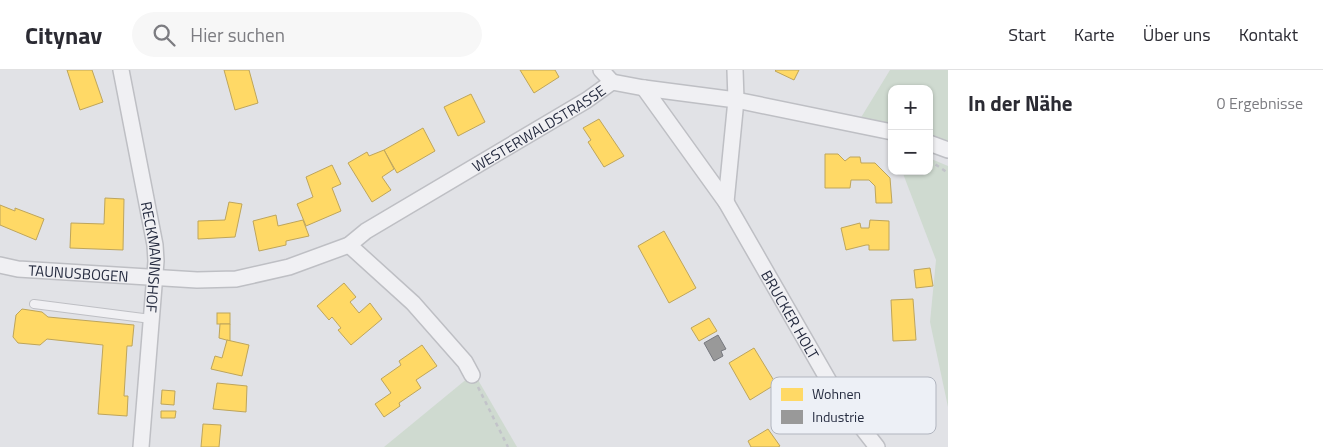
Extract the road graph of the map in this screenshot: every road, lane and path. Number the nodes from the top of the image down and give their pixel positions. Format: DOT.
graph roads {
  1 [pos="121,70"];
  2 [pos="601,70"];
  3 [pos="735,70"];
  4 [pos="612,82"];
  5 [pos="644,88"];
  6 [pos="736,100"];
  7 [pos="888,131"];
  8 [pos="933,144"];
  9 [pos="948,150"];
  10 [pos="933,163"];
  11 [pos="948,173"];
  12 [pos="726,202"];
  13 [pos="349,245"];
  14 [pos="0,265"];
  15 [pos="156,278"];
  16 [pos="34,304"];
  17 [pos="151,318"];
  18 [pos="472,375"];
  19 [pos="827,377"];
  20 [pos="867,434"];
  21 [pos="141,447"];
  22 [pos="508,447"];
  23 [pos="877,447"];
  1 -- 15 [label="street, RECKMANNSHOF"];
  2 -- 4 [label="street"];
  3 -- 6 [label="street"];
  4 -- 5 [label="street, WESTERWALDSTRASSE"];
  4 -- 13 [label="street, WESTERWALDSTRASSE"];
  5 -- 6 [label="street, WESTERWALDSTRASSE"];
  5 -- 12 [label="street, BRUCKER HOLT"];
  6 -- 7 [label="street, WESTERWALDSTRASSE"];
  6 -- 12 [label="street"];
  8 -- 9 [label="street"];
  10 -- 11 [label="path"];
  12 -- 19 [label="street, BRUCKER HOLT"];
  13 -- 15 [label="street, WESTERWALDSTRASSE"];
  13 -- 18 [label="street"];
  14 -- 15 [label="street, TAUNUSBOGEN"];
  15 -- 17 [label="street, RECKMANNSHOF"];
  16 -- 17 [label="lane"];
  17 -- 21 [label="street, RECKMANNSHOF"];
  18 -- 22 [label="path"];
  20 -- 23 [label="street, BRUCKER HOLT"];
}
